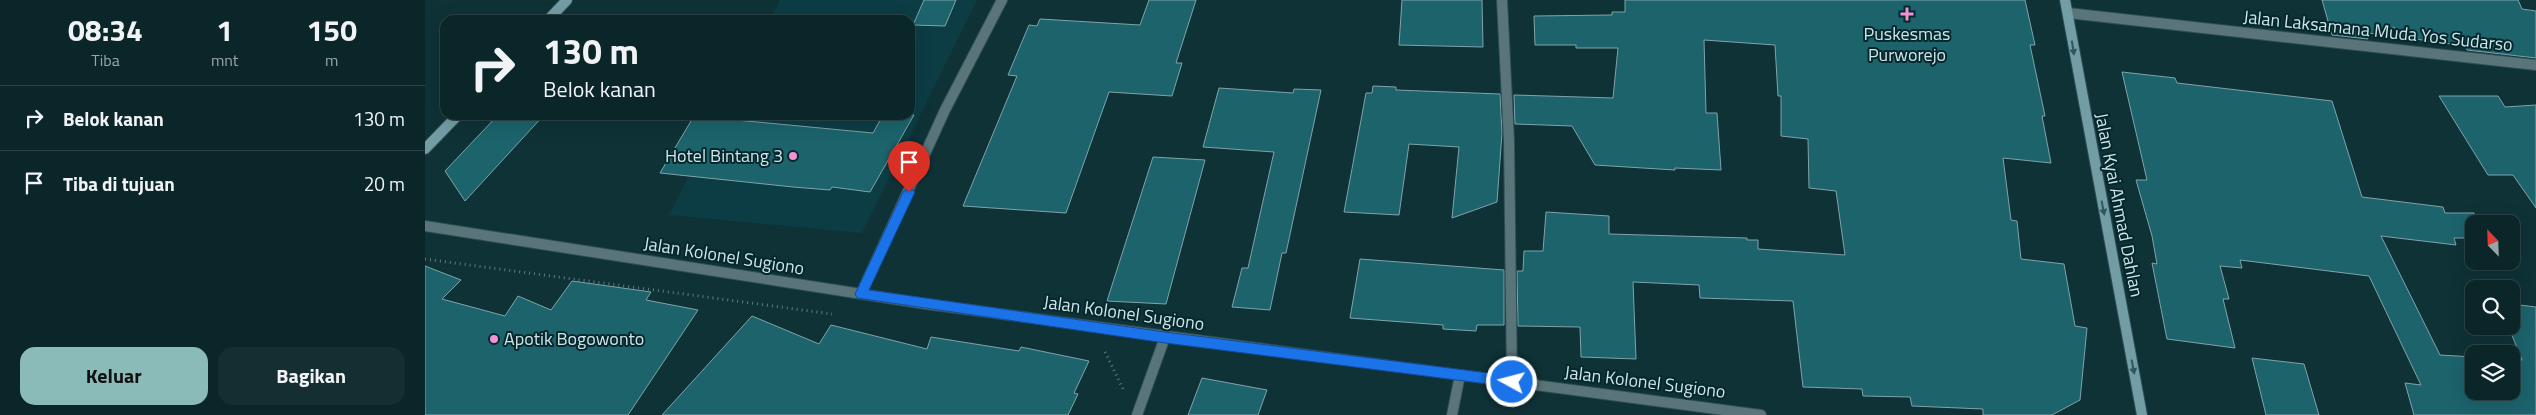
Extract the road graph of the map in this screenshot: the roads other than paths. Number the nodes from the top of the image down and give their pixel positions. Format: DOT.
graph roads {
  1 [pos="567,0"];
  2 [pos="1002,0"];
  3 [pos="1502,0"];
  4 [pos="2065,0"];
  5 [pos="2068,13"];
  6 [pos="553,15"];
  7 [pos="2536,65"];
  8 [pos="453,120"];
  9 [pos="425,149"];
  10 [pos="425,226"];
  11 [pos="861,294"];
  12 [pos="1165,337"];
  13 [pos="1460,375"];
  14 [pos="1512,382"];
  15 [pos="1137,415"];
  16 [pos="1452,415"];
  17 [pos="1761,415"];
  18 [pos="2142,415"];
  1 -- 6 [label="street"];
  2 -- 11 [label="street"];
  3 -- 14 [label="street"];
  4 -- 5 [label="street, Jalan Kyai Ahmad Dahlan"];
  5 -- 7 [label="street, Jalan Laksamana Muda Yos Sudarso"];
  5 -- 18 [label="street, Jalan Kyai Ahmad Dahlan, one-way"];
  8 -- 9 [label="street"];
  10 -- 11 [label="street, Jalan Kolonel Sugiono"];
  11 -- 12 [label="street, Jalan Kolonel Sugiono"];
  12 -- 13 [label="street, Jalan Kolonel Sugiono"];
  12 -- 15 [label="street"];
  13 -- 14 [label="street, Jalan Kolonel Sugiono"];
  13 -- 16 [label="street"];
  14 -- 17 [label="street, Jalan Kolonel Sugiono"];
}
